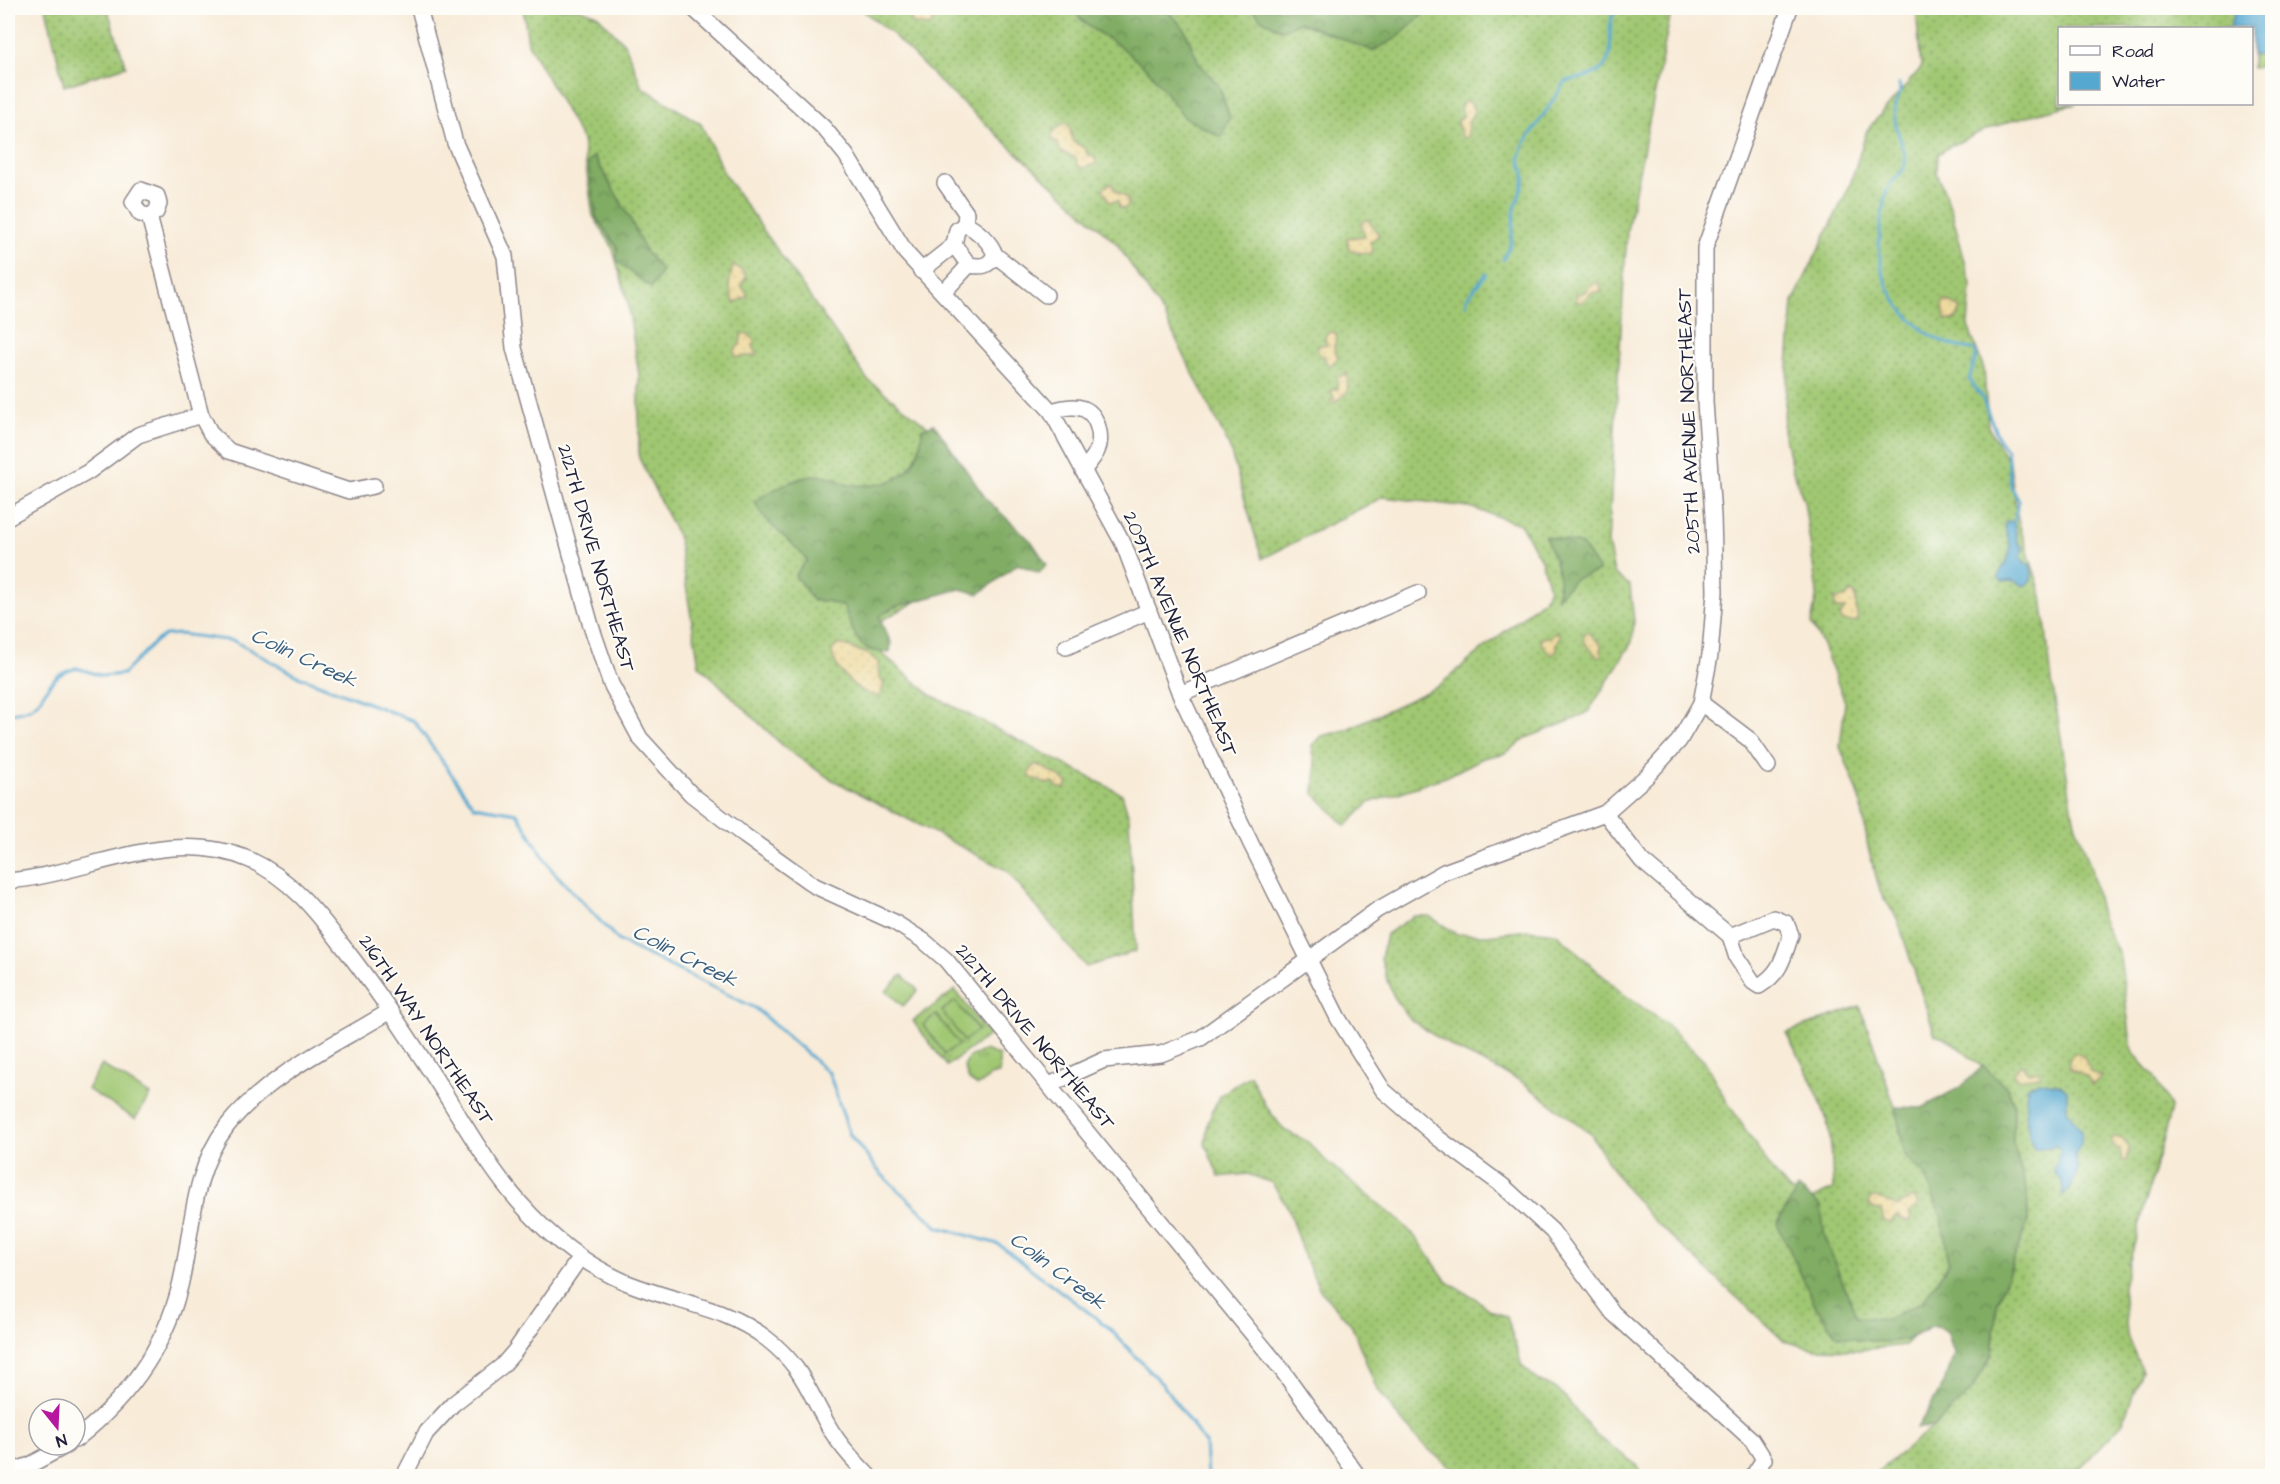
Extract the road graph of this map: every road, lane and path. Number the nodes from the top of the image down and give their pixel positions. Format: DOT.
graph roads {
  1 [pos="419,8"];
  2 [pos="693,8"];
  3 [pos="1790,8"];
  4 [pos="945,183"];
  5 [pos="149,216"];
  6 [pos="965,224"];
  7 [pos="954,245"];
  8 [pos="995,255"];
  9 [pos="969,265"];
  10 [pos="921,271"];
  11 [pos="943,293"];
  12 [pos="1046,295"];
  13 [pos="1051,411"];
  14 [pos="201,415"];
  15 [pos="1083,471"];
  16 [pos="374,486"];
  17 [pos="8,517"];
  18 [pos="1418,593"];
  19 [pos="1149,610"];
  20 [pos="1066,647"];
  21 [pos="1180,694"];
  22 [pos="1701,703"];
  23 [pos="1768,766"];
  24 [pos="1605,813"];
  25 [pos="8,881"];
  26 [pos="1730,936"];
  27 [pos="1309,959"];
  28 [pos="390,1011"];
  29 [pos="1050,1085"];
  30 [pos="579,1259"];
  31 [pos="87,1431"];
  32 [pos="45,1457"];
  33 [pos="8,1473"];
  34 [pos="404,1476"];
  35 [pos="869,1476"];
  36 [pos="1358,1476"];
  37 [pos="1753,1476"];
  1 -- 29 [label="street, 212TH DRIVE NORTHEAST"];
  2 -- 10 [label="street, 209TH AVENUE NORTHEAST"];
  3 -- 22 [label="street, 205TH AVENUE NORTHEAST"];
  4 -- 6 [label="street"];
  5 -- 14 [label="street"];
  6 -- 7 [label="street"];
  6 -- 8 [label="street"];
  7 -- 9 [label="street"];
  7 -- 10 [label="street"];
  8 -- 9 [label="street"];
  8 -- 12 [label="street"];
  9 -- 11 [label="street"];
  10 -- 11 [label="street, 209TH AVENUE NORTHEAST"];
  11 -- 13 [label="street, 209TH AVENUE NORTHEAST"];
  13 -- 15 [label="street, 209TH AVENUE NORTHEAST"];
  13 -- 15 [label="street"];
  14 -- 16 [label="street"];
  14 -- 17 [label="street"];
  15 -- 19 [label="street, 209TH AVENUE NORTHEAST"];
  18 -- 21 [label="street"];
  19 -- 20 [label="street"];
  19 -- 21 [label="street, 209TH AVENUE NORTHEAST"];
  21 -- 27 [label="street, 209TH AVENUE NORTHEAST"];
  22 -- 23 [label="street"];
  22 -- 24 [label="street, 205TH AVENUE NORTHEAST"];
  24 -- 26 [label="street"];
  24 -- 27 [label="street"];
  25 -- 28 [label="street, 216TH WAY NORTHEAST"];
  26 -- 26 [label="street"];
  27 -- 29 [label="street"];
  27 -- 37 [label="street, 209TH AVENUE NORTHEAST"];
  28 -- 30 [label="street, 216TH WAY NORTHEAST"];
  28 -- 31 [label="street"];
  29 -- 36 [label="street, 212TH DRIVE NORTHEAST"];
  30 -- 34 [label="street"];
  30 -- 35 [label="street, 216TH WAY NORTHEAST"];
  32 -- 33 [label="street"];
}
